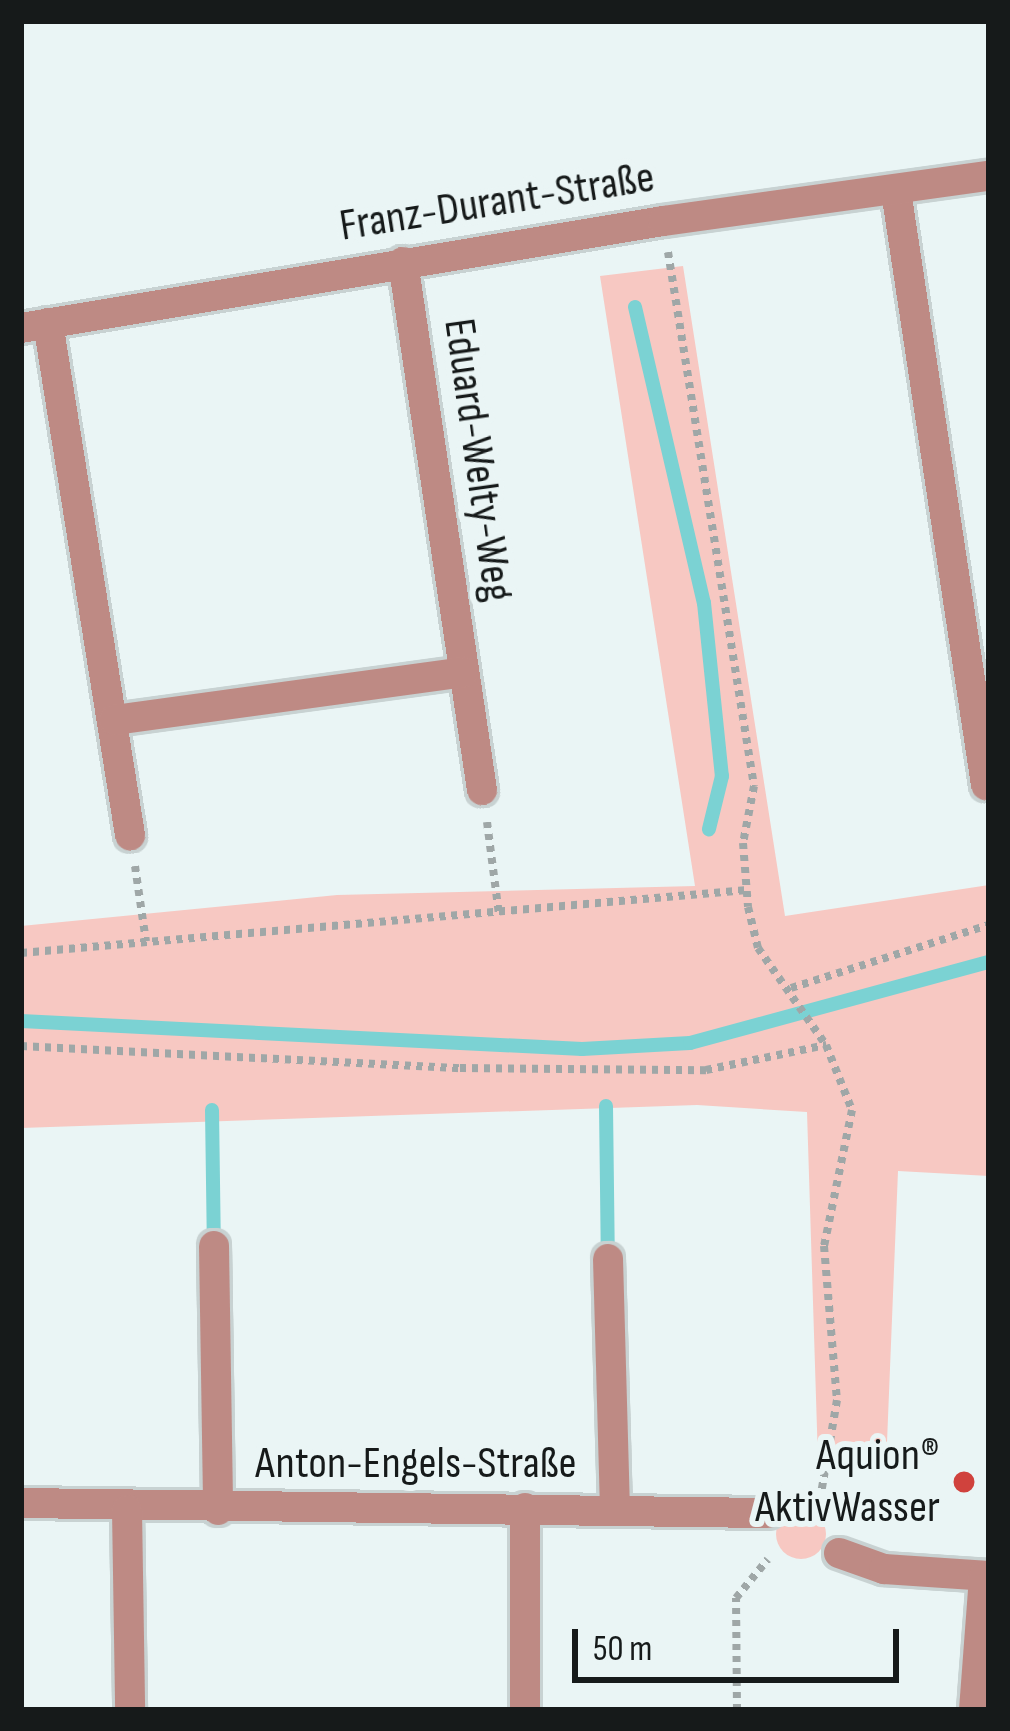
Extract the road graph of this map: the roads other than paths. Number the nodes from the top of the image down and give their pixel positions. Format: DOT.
graph roads {
  1 [pos="989,176"];
  2 [pos="896,191"];
  3 [pos="403,262"];
  4 [pos="35,326"];
  5 [pos="977,651"];
  6 [pos="464,672"];
  7 [pos="114,720"];
  8 [pos="986,785"];
  9 [pos="482,790"];
  10 [pos="130,835"];
  11 [pos="214,1246"];
  12 [pos="608,1258"];
  13 [pos="21,1503"];
  14 [pos="525,1508"];
  15 [pos="615,1508"];
  16 [pos="128,1510"];
  17 [pos="218,1510"];
  18 [pos="768,1513"];
  19 [pos="839,1553"];
  20 [pos="986,1576"];
  21 [pos="130,1710"];
  22 [pos="525,1710"];
  23 [pos="974,1710"];
  1 -- 2 [label="street, Franz-Durant-Straße"];
  2 -- 3 [label="street, Franz-Durant-Straße"];
  2 -- 5 [label="street"];
  3 -- 4 [label="street, Franz-Durant-Straße"];
  3 -- 6 [label="street, Eduard-Welty-Weg"];
  4 -- 7 [label="street"];
  5 -- 8 [label="street"];
  6 -- 7 [label="street"];
  6 -- 9 [label="street, Eduard-Welty-Weg"];
  7 -- 10 [label="street"];
  11 -- 17 [label="street, Anton-Engels-Straße"];
  12 -- 15 [label="street, Anton-Engels-Straße"];
  13 -- 16 [label="street, Anton-Engels-Straße"];
  14 -- 15 [label="street, Anton-Engels-Straße"];
  14 -- 17 [label="street, Anton-Engels-Straße"];
  14 -- 22 [label="street"];
  15 -- 18 [label="street, Anton-Engels-Straße"];
  16 -- 17 [label="street, Anton-Engels-Straße"];
  16 -- 21 [label="street"];
  19 -- 20 [label="street"];
  20 -- 23 [label="street"];
}
